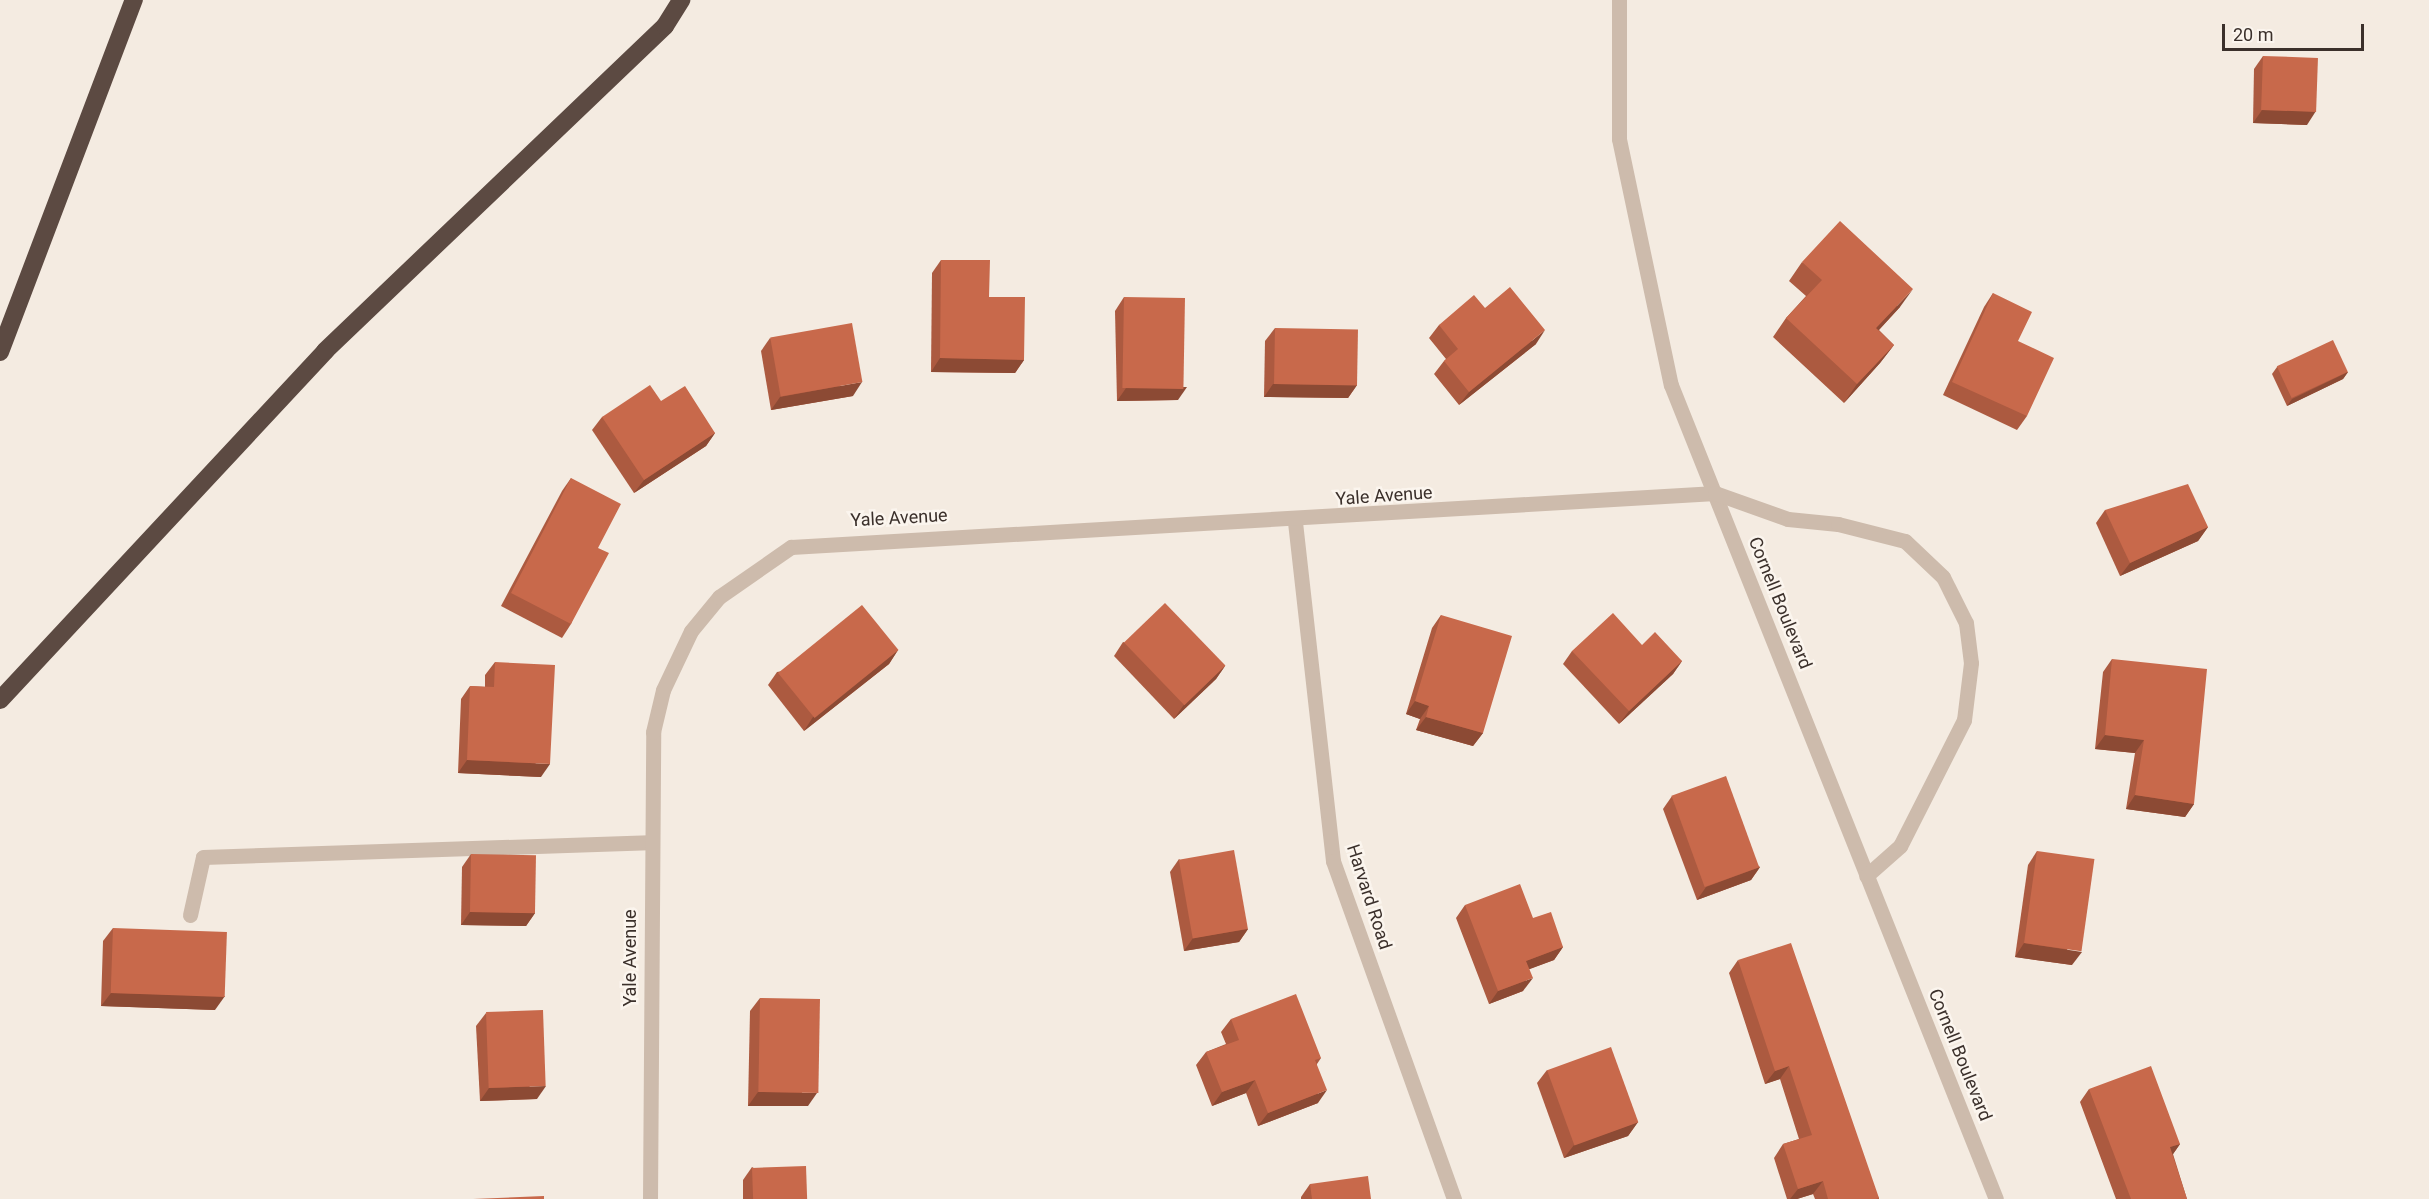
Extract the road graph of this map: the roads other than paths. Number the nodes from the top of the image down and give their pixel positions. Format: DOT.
graph roads {
  1 [pos="134,0"];
  2 [pos="681,0"];
  3 [pos="1619,0"];
  4 [pos="0,352"];
  5 [pos="1715,493"];
  6 [pos="1295,522"];
  7 [pos="0,700"];
  8 [pos="649,842"];
  9 [pos="1866,876"];
  10 [pos="190,915"];
  11 [pos="650,1199"];
  12 [pos="1454,1199"];
  13 [pos="1996,1199"];
  1 -- 4 [label="highway"];
  2 -- 7 [label="highway"];
  3 -- 5 [label="street, Cornell Boulevard"];
  5 -- 6 [label="street, Yale Avenue"];
  5 -- 9 [label="street, Cornell Boulevard"];
  5 -- 9 [label="street"];
  6 -- 8 [label="street, Yale Avenue"];
  6 -- 12 [label="street, Harvard Road"];
  8 -- 10 [label="street"];
  8 -- 11 [label="street, Yale Avenue"];
  9 -- 13 [label="street, Cornell Boulevard"];
}
